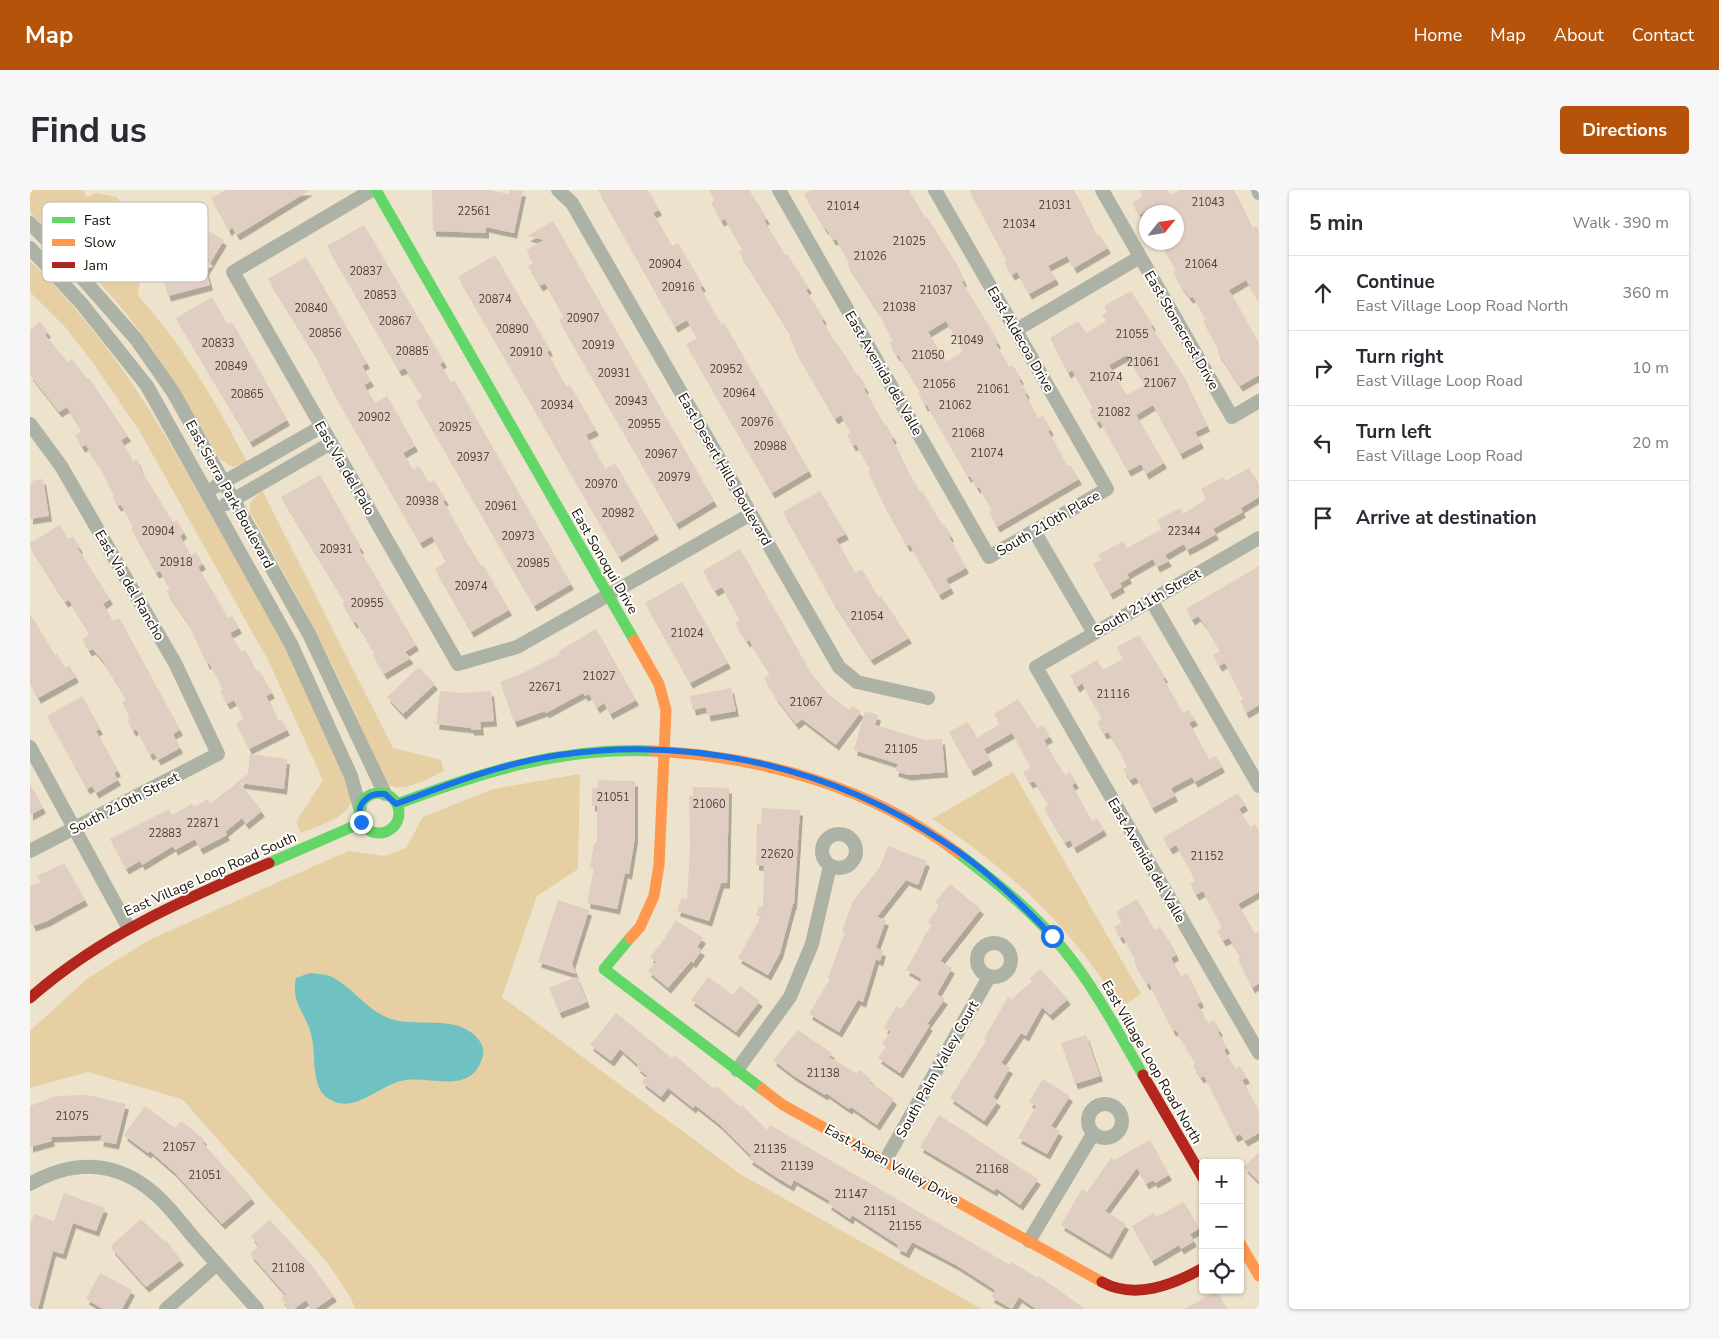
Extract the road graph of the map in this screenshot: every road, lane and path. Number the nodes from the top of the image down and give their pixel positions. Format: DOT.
graph roads {
  1 [pos="372,190"];
  2 [pos="376,190"];
  3 [pos="558,190"];
  4 [pos="779,190"];
  5 [pos="935,190"];
  6 [pos="1102,190"];
  7 [pos="30,223"];
  8 [pos="42,235"];
  9 [pos="30,248"];
  10 [pos="1140,257"];
  11 [pos="42,261"];
  12 [pos="62,282"];
  13 [pos="86,282"];
  14 [pos="1016,330"];
  15 [pos="1259,401"];
  16 [pos="321,427"];
  17 [pos="31,429"];
  18 [pos="331,443"];
  19 [pos="224,482"];
  20 [pos="1107,489"];
  21 [pos="207,492"];
  22 [pos="234,500"];
  23 [pos="217,510"];
  24 [pos="751,514"];
  25 [pos="1034,531"];
  26 [pos="1259,538"];
  27 [pos="989,557"];
  28 [pos="608,595"];
  29 [pos="1151,600"];
  30 [pos="1094,633"];
  31 [pos="1036,667"];
  32 [pos="928,698"];
  33 [pos="30,747"];
  34 [pos="664,749"];
  35 [pos="218,754"];
  36 [pos="1259,786"];
  37 [pos="385,794"];
  38 [pos="396,804"];
  39 [pos="360,808"];
  40 [pos="361,822"];
  41 [pos="73,829"];
  42 [pos="30,852"];
  43 [pos="830,866"];
  44 [pos="128,927"];
  45 [pos="604,969"];
  46 [pos="989,977"];
  47 [pos="30,998"];
  48 [pos="1259,1053"];
  49 [pos="737,1070"];
  50 [pos="1093,1134"];
  51 [pos="885,1161"];
  52 [pos="1199,1171"];
  53 [pos="30,1184"];
  54 [pos="1029,1241"];
  55 [pos="1243,1249"];
  56 [pos="217,1264"];
  57 [pos="1199,1270"];
  58 [pos="1259,1276"];
  59 [pos="166,1309"];
  60 [pos="257,1309"];
  1 -- 16 [label="street, East Via del Palo"];
  2 -- 28 [label="street, East Sonoqui Drive"];
  3 -- 24 [label="street, East Desert Hills Boulevard"];
  4 -- 27 [label="street, East Avenida del Valle"];
  5 -- 14 [label="street, East Aldecoa Drive"];
  6 -- 10 [label="street, East Stonecrest Drive"];
  7 -- 8 [label="street, East Sierra Park Boulevard"];
  9 -- 11 [label="street, East Sierra Park Boulevard"];
  10 -- 14 [label="street"];
  10 -- 15 [label="street, East Stonecrest Drive"];
  12 -- 21 [label="street, East Sierra Park Boulevard"];
  13 -- 19 [label="street, East Sierra Park Boulevard"];
  14 -- 20 [label="street, East Aldecoa Drive"];
  16 -- 18 [label="street, East Via del Palo"];
  16 -- 19 [label="street"];
  17 -- 35 [label="street, East Via del Rancho"];
  18 -- 22 [label="street"];
  18 -- 28 [label="street, East Via del Palo"];
  19 -- 21 [label="street"];
  19 -- 22 [label="street, East Sierra Park Boulevard"];
  20 -- 25 [label="street, South 210th Place"];
  21 -- 23 [label="street, East Sierra Park Boulevard"];
  22 -- 23 [label="street"];
  22 -- 37 [label="street, East Sierra Park Boulevard"];
  23 -- 39 [label="street, East Sierra Park Boulevard"];
  24 -- 28 [label="street"];
  24 -- 32 [label="street, East Desert Hills Boulevard"];
  25 -- 27 [label="street, South 210th Place"];
  25 -- 30 [label="street"];
  26 -- 29 [label="street, South 211th Street"];
  28 -- 34 [label="street, East Sonoqui Drive"];
  29 -- 30 [label="street, South 211th Street"];
  29 -- 36 [label="street"];
  30 -- 31 [label="street, South 211th Street"];
  31 -- 48 [label="street, East Avenida del Valle"];
  33 -- 41 [label="street"];
  34 -- 38 [label="street, East Village Loop Road North"];
  34 -- 45 [label="street, East Sonoqui Drive"];
  34 -- 52 [label="street, East Village Loop Road North"];
  35 -- 41 [label="street, South 210th Street"];
  37 -- 38 [label="street"];
  37 -- 39 [label="street"];
  38 -- 40 [label="street"];
  39 -- 40 [label="street"];
  40 -- 44 [label="street, East Village Loop Road South"];
  41 -- 42 [label="street, South 210th Street"];
  41 -- 44 [label="street"];
  43 -- 49 [label="street"];
  44 -- 47 [label="street, East Village Loop Road South"];
  45 -- 49 [label="street, East Aspen Valley Drive"];
  46 -- 51 [label="street, South Palm Valley Court"];
  49 -- 51 [label="street, East Aspen Valley Drive"];
  50 -- 54 [label="street"];
  51 -- 54 [label="street, East Aspen Valley Drive"];
  53 -- 56 [label="street"];
  54 -- 57 [label="street, East Aspen Valley Drive"];
  55 -- 58 [label="street"];
  56 -- 59 [label="street"];
  56 -- 60 [label="street"];
}
